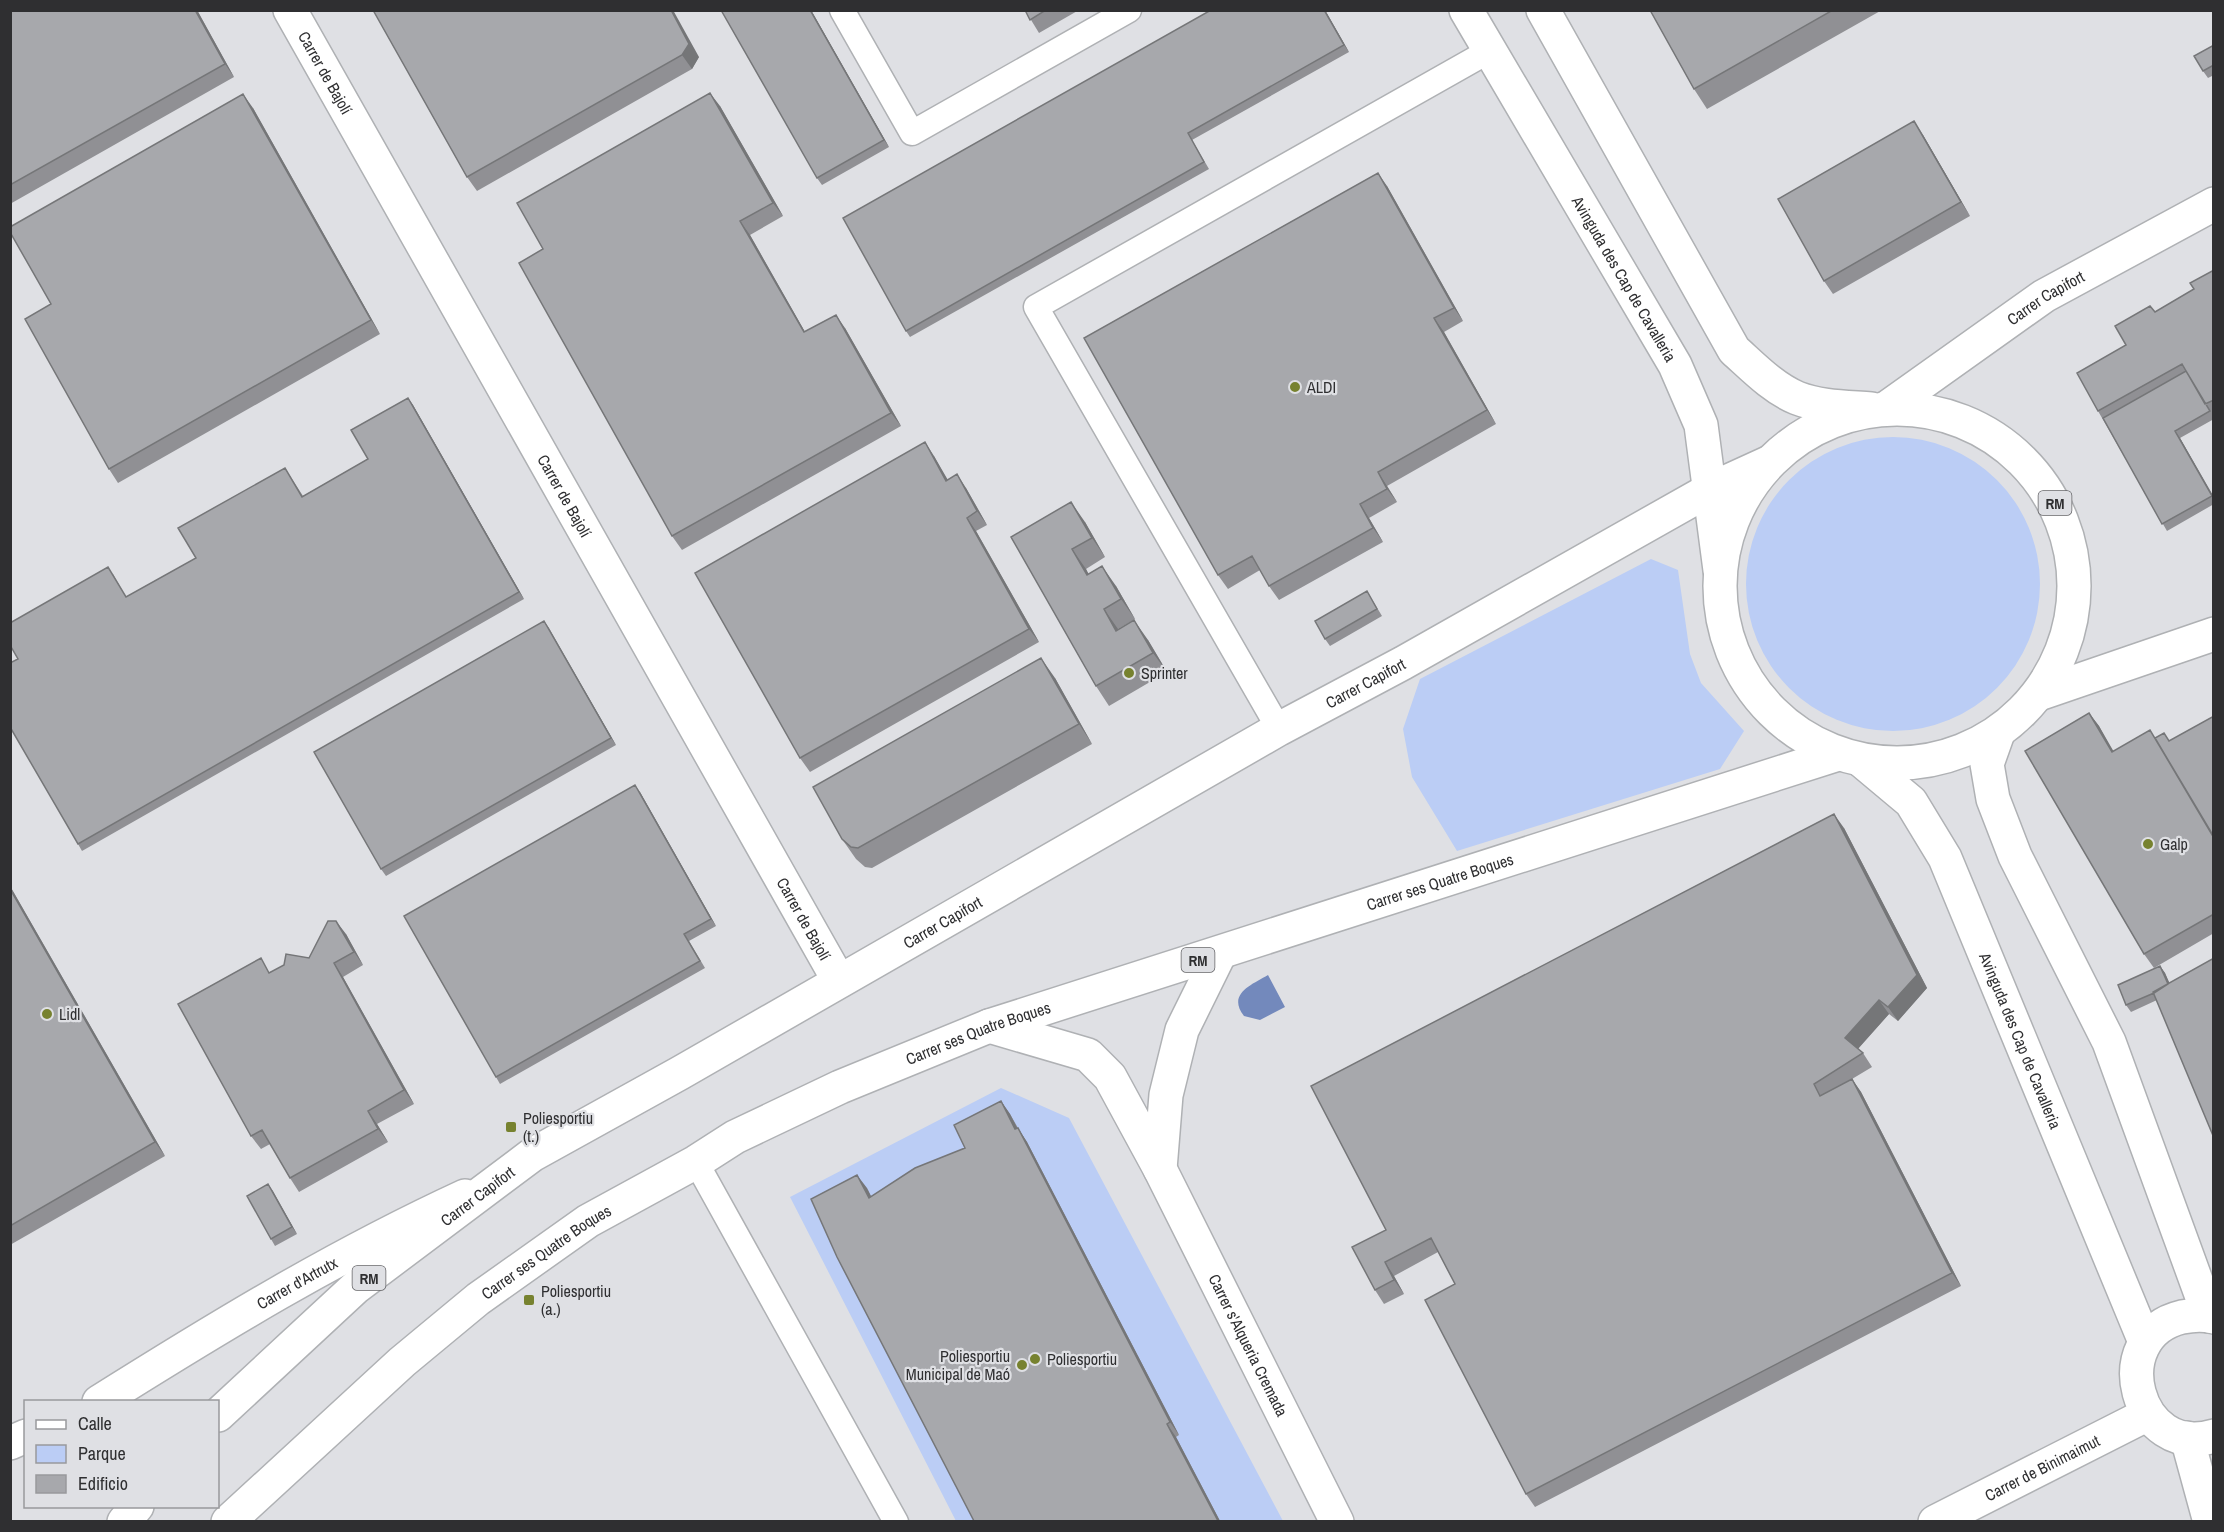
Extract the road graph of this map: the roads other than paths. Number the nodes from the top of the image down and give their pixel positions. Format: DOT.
graph roads {
  1 [pos="290,10"];
  2 [pos="842,10"];
  3 [pos="1129,10"];
  4 [pos="1466,10"];
  5 [pos="1543,10"];
  6 [pos="1489,51"];
  7 [pos="2214,204"];
  8 [pos="1880,408"];
  9 [pos="1768,463"];
  10 [pos="1711,489"];
  11 [pos="1720,570"];
  12 [pos="2214,634"];
  13 [pos="2038,694"];
  14 [pos="1279,729"];
  15 [pos="1998,733"];
  16 [pos="1850,757"];
  17 [pos="1220,953"];
  18 [pos="839,981"];
  19 [pos="989,1026"];
  20 [pos="696,1162"];
  21 [pos="1160,1169"];
  22 [pos="502,1179"];
  23 [pos="2212,1316"];
  24 [pos="2145,1342"];
  25 [pos="101,1400"];
  26 [pos="219,1414"];
  27 [pos="2148,1414"];
  28 [pos="24,1437"];
  29 [pos="2200,1437"];
  30 [pos="10,1443"];
  31 [pos="135,1508"];
  32 [pos="124,1521"];
  33 [pos="228,1521"];
  34 [pos="896,1521"];
  35 [pos="1337,1521"];
  36 [pos="1935,1521"];
  37 [pos="2210,1521"];
  1 -- 18 [label="street, Carrer de Bajolí"];
  2 -- 3 [label="lane"];
  4 -- 6 [label="street, Avinguda des Cap de Cavalleria"];
  5 -- 8 [label="street"];
  6 -- 10 [label="street, Avinguda des Cap de Cavalleria"];
  6 -- 14 [label="lane"];
  7 -- 8 [label="street, Carrer Capifort / RM"];
  8 -- 9 [label="street, RM"];
  8 -- 13 [label="street, RM"];
  9 -- 10 [label="street, RM"];
  9 -- 11 [label="street, RM"];
  10 -- 11 [label="street, Avinguda des Cap de Cavalleria"];
  10 -- 14 [label="street, Carrer Capifort / RM"];
  11 -- 16 [label="street, RM"];
  12 -- 13 [label="street, RM"];
  13 -- 15 [label="street, RM"];
  14 -- 18 [label="street, Carrer Capifort / RM"];
  15 -- 16 [label="street, RM"];
  15 -- 23 [label="street"];
  16 -- 17 [label="street, Carrer ses Quatre Boques / RM"];
  16 -- 24 [label="street, Avinguda des Cap de Cavalleria"];
  17 -- 19 [label="street, Carrer ses Quatre Boques / RM"];
  17 -- 21 [label="street"];
  18 -- 22 [label="street, Carrer Capifort / RM"];
  19 -- 20 [label="street, Carrer ses Quatre Boques / RM"];
  19 -- 21 [label="street, Carrer s'Alqueria Cremada"];
  20 -- 33 [label="street, Carrer ses Quatre Boques / RM"];
  20 -- 34 [label="lane"];
  21 -- 35 [label="street, Carrer s'Alqueria Cremada"];
  22 -- 25 [label="street, Carrer d'Artrutx"];
  22 -- 26 [label="street, Carrer Capifort / RM"];
  23 -- 24 [label="street"];
  24 -- 27 [label="street"];
  27 -- 29 [label="street"];
  27 -- 36 [label="street, Carrer de Binimaimut"];
  28 -- 30 [label="street"];
  29 -- 37 [label="street"];
  31 -- 32 [label="street"];
}
